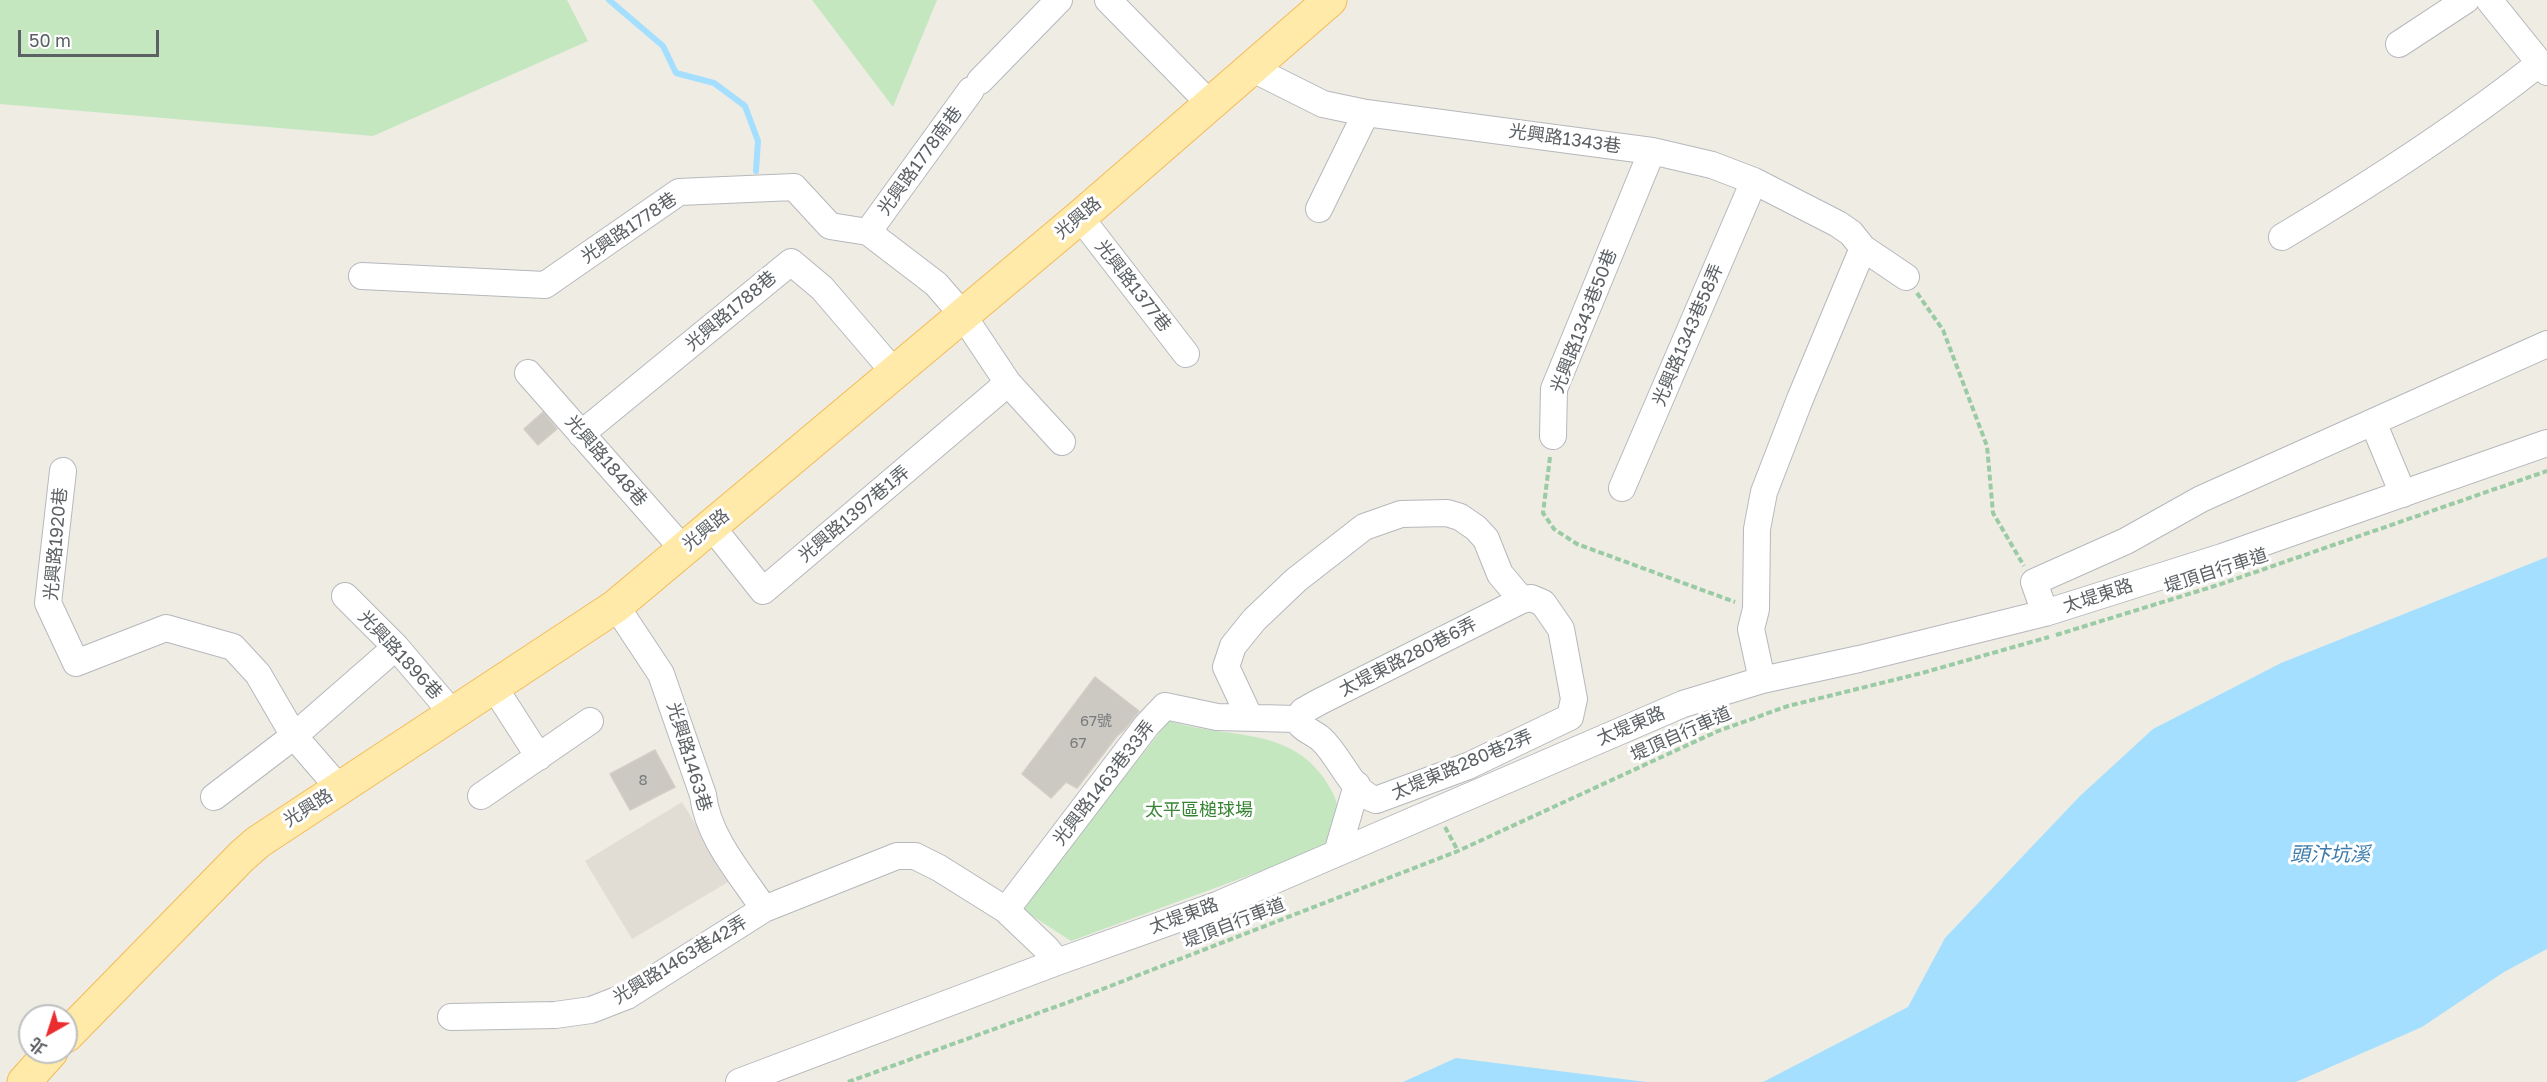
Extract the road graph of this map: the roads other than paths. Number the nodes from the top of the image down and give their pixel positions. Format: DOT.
graph roads {
  1 [pos="1059,0"];
  2 [pos="1108,0"];
  3 [pos="2466,0"];
  4 [pos="2489,0"];
  5 [pos="1325,2"];
  6 [pos="2398,44"];
  7 [pos="2543,68"];
  8 [pos="1253,69"];
  9 [pos="1211,105"];
  10 [pos="1366,113"];
  11 [pos="1652,151"];
  12 [pos="1754,181"];
  13 [pos="1319,209"];
  14 [pos="1080,217"];
  15 [pos="868,232"];
  16 [pos="2282,237"];
  17 [pos="1863,248"];
  18 [pos="362,276"];
  19 [pos="1906,277"];
  20 [pos="962,314"];
  21 [pos="2547,344"];
  22 [pos="1186,354"];
  23 [pos="894,372"];
  24 [pos="528,373"];
  25 [pos="1008,382"];
  26 [pos="2373,422"];
  27 [pos="582,434"];
  28 [pos="1553,436"];
  29 [pos="1062,442"];
  30 [pos="2547,443"];
  31 [pos="63,471"];
  32 [pos="1622,488"];
  33 [pos="2403,494"];
  34 [pos="712,526"];
  35 [pos="683,549"];
  36 [pos="345,596"];
  37 [pos="1522,600"];
  38 [pos="616,606"];
  39 [pos="2045,613"];
  40 [pos="396,647"];
  41 [pos="1762,680"];
  42 [pos="494,687"];
  43 [pos="453,714"];
  44 [pos="1250,716"];
  45 [pos="1297,719"];
  46 [pos="590,722"];
  47 [pos="294,736"];
  48 [pos="539,757"];
  49 [pos="1357,785"];
  50 [pos="339,788"];
  51 [pos="481,796"];
  52 [pos="214,797"];
  53 [pos="1339,845"];
  54 [pos="764,909"];
  55 [pos="1006,910"];
  56 [pos="1057,962"];
  57 [pos="451,1017"];
  58 [pos="78,1024"];
  59 [pos="40,1064"];
  60 [pos="24,1082"];
  61 [pos="739,1082"];
  1 -- 15 [label="street, 光興路1778南巷"];
  2 -- 9 [label="street"];
  3 -- 6 [label="street"];
  4 -- 7 [label="street"];
  5 -- 8 [label="main road, 光興路"];
  7 -- 16 [label="street"];
  8 -- 9 [label="main road, 光興路"];
  8 -- 10 [label="street, 光興路1343巷"];
  9 -- 14 [label="main road, 光興路"];
  10 -- 11 [label="street, 光興路1343巷"];
  10 -- 13 [label="street"];
  11 -- 12 [label="street, 光興路1343巷"];
  11 -- 28 [label="street, 光興路1343巷50巷"];
  12 -- 17 [label="street, 光興路1343巷"];
  12 -- 32 [label="street, 光興路1343巷58弄"];
  14 -- 20 [label="main road, 光興路"];
  14 -- 22 [label="street, 光興路1377巷"];
  15 -- 18 [label="street, 光興路1778巷"];
  15 -- 20 [label="street, 光興路1778巷"];
  17 -- 19 [label="street, 光興路1343巷"];
  17 -- 41 [label="street"];
  20 -- 23 [label="main road, 光興路"];
  20 -- 25 [label="street, 光興路1778巷"];
  21 -- 26 [label="street"];
  23 -- 27 [label="street, 光興路1788巷"];
  23 -- 34 [label="main road, 光興路"];
  24 -- 27 [label="street, 光興路1848巷"];
  25 -- 29 [label="street, 光興路1778巷"];
  25 -- 34 [label="street, 光興路1397巷1弄"];
  26 -- 33 [label="street"];
  26 -- 39 [label="street"];
  27 -- 35 [label="street, 光興路1848巷"];
  30 -- 33 [label="street, 太堤東路"];
  31 -- 47 [label="street, 光興路1920巷"];
  33 -- 39 [label="street, 太堤東路"];
  34 -- 35 [label="main road, 光興路"];
  35 -- 38 [label="main road, 光興路"];
  36 -- 40 [label="street, 光興路1896巷"];
  37 -- 44 [label="street"];
  37 -- 45 [label="street, 太堤東路280巷6弄"];
  37 -- 49 [label="street, 太堤東路280巷2弄"];
  38 -- 42 [label="main road, 光興路"];
  38 -- 54 [label="street, 光興路1463巷"];
  39 -- 41 [label="street, 太堤東路"];
  40 -- 43 [label="street, 光興路1896巷"];
  40 -- 47 [label="street"];
  41 -- 53 [label="street, 太堤東路"];
  42 -- 43 [label="main road, 光興路"];
  42 -- 48 [label="street"];
  43 -- 50 [label="main road, 光興路"];
  44 -- 45 [label="street, 光興路1463巷33弄"];
  44 -- 55 [label="street, 光興路1463巷33弄"];
  45 -- 49 [label="street"];
  46 -- 48 [label="street"];
  47 -- 50 [label="street, 光興路1920巷"];
  47 -- 52 [label="street"];
  48 -- 51 [label="street"];
  49 -- 53 [label="street"];
  50 -- 58 [label="main road, 光興路"];
  53 -- 56 [label="street, 太堤東路"];
  54 -- 55 [label="street"];
  54 -- 57 [label="street, 光興路1463巷42弄"];
  55 -- 56 [label="street"];
  56 -- 61 [label="street, 太堤東路"];
  59 -- 60 [label="main road"];
}
